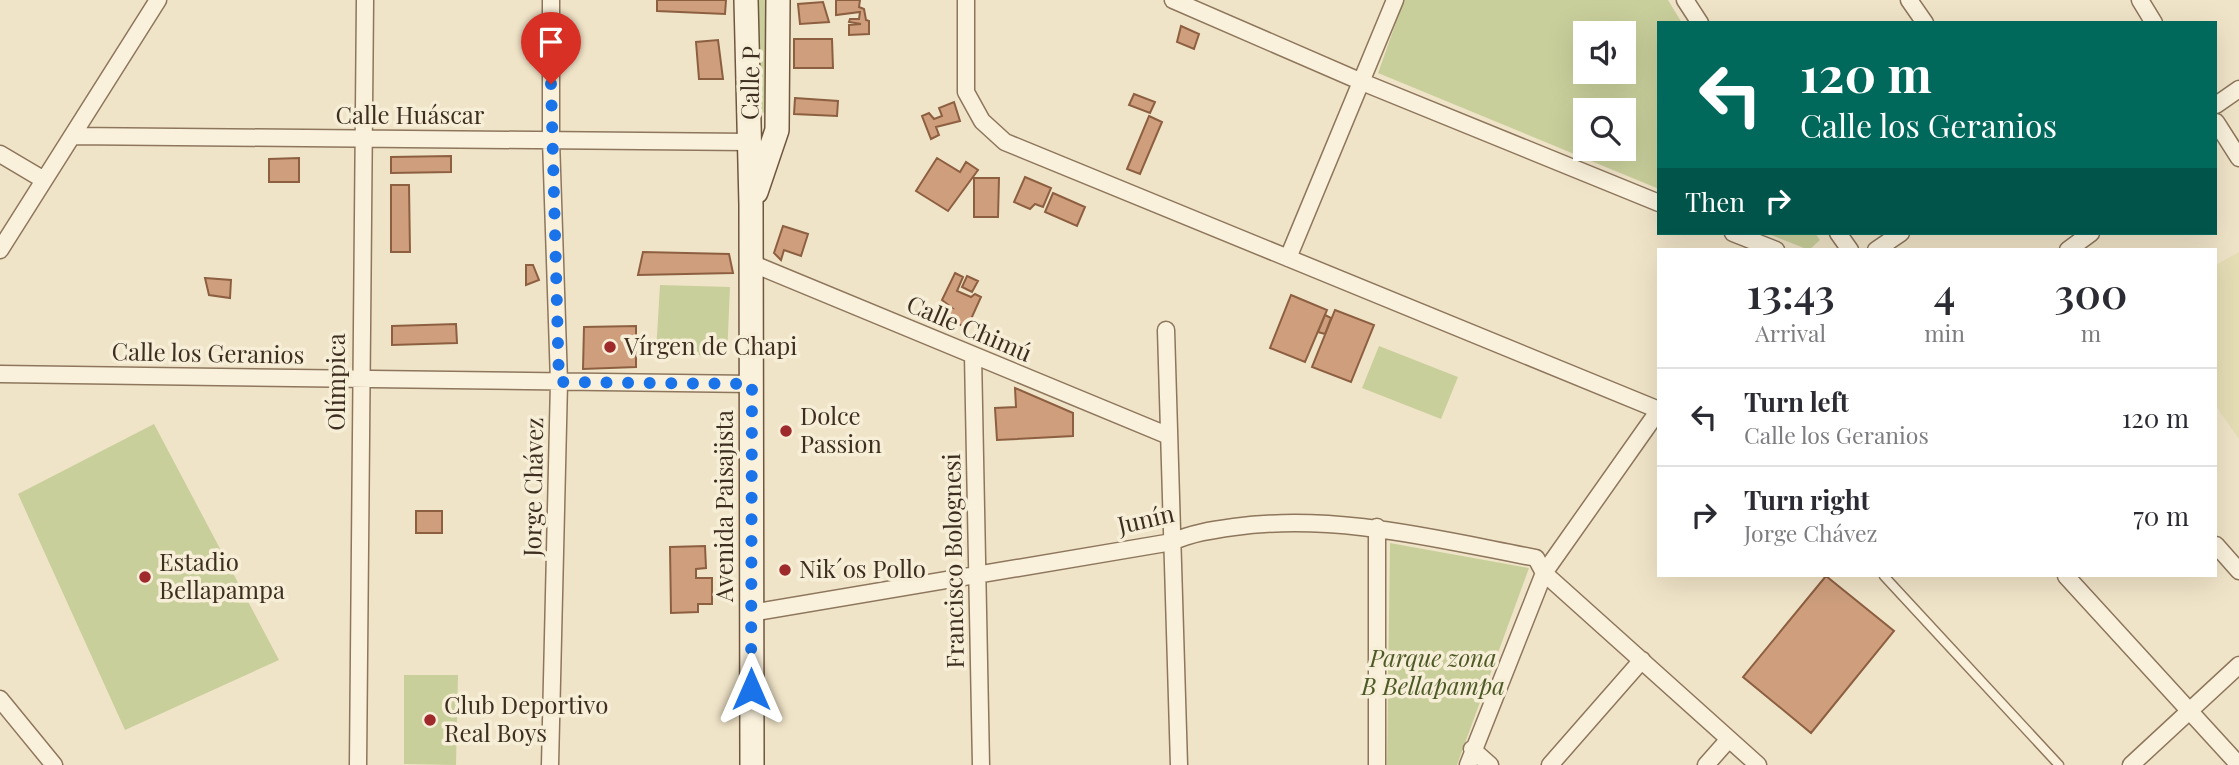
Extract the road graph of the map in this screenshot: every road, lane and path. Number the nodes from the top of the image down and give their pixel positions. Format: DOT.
graph roads {
  1 [pos="158,0"];
  2 [pos="365,0"];
  3 [pos="551,0"];
  4 [pos="746,0"];
  5 [pos="778,0"];
  6 [pos="966,0"];
  7 [pos="1173,0"];
  8 [pos="1395,0"];
  9 [pos="1685,0"];
  10 [pos="1909,0"];
  11 [pos="2140,0"];
  12 [pos="1699,21"];
  13 [pos="1924,21"];
  14 [pos="2153,21"];
  15 [pos="1362,82"];
  16 [pos="2239,89"];
  17 [pos="2217,104"];
  18 [pos="2219,133"];
  19 [pos="72,136"];
  20 [pos="363,138"];
  21 [pos="551,140"];
  22 [pos="749,142"];
  23 [pos="0,154"];
  24 [pos="2239,158"];
  25 [pos="44,180"];
  26 [pos="1657,202"];
  27 [pos="751,205"];
  28 [pos="1738,235"];
  29 [pos="1898,235"];
  30 [pos="2088,235"];
  31 [pos="1771,248"];
  32 [pos="1879,248"];
  33 [pos="2070,248"];
  34 [pos="0,250"];
  35 [pos="1288,258"];
  36 [pos="751,263"];
  37 [pos="1166,330"];
  38 [pos="973,355"];
  39 [pos="0,374"];
  40 [pos="360,378"];
  41 [pos="559,382"];
  42 [pos="752,384"];
  43 [pos="1657,409"];
  44 [pos="1657,413"];
  45 [pos="1169,436"];
  46 [pos="1377,527"];
  47 [pos="1172,542"];
  48 [pos="2217,546"];
  49 [pos="2239,571"];
  50 [pos="1544,573"];
  51 [pos="977,575"];
  52 [pos="1885,577"];
  53 [pos="2067,577"];
  54 [pos="751,613"];
  55 [pos="1642,660"];
  56 [pos="2239,665"];
  57 [pos="3,710"];
  58 [pos="2189,711"];
  59 [pos="1729,738"];
  60 [pos="1470,757"];
  61 [pos="54,765"];
  62 [pos="358,765"];
  63 [pos="550,765"];
  64 [pos="752,765"];
  65 [pos="981,765"];
  66 [pos="1179,765"];
  67 [pos="1377,765"];
  68 [pos="1490,765"];
  69 [pos="1550,765"];
  70 [pos="1706,765"];
  71 [pos="1758,765"];
  72 [pos="2059,765"];
  73 [pos="2131,765"];
  74 [pos="2239,765"];
  1 -- 19 [label="street"];
  2 -- 20 [label="street, Olímpica"];
  3 -- 21 [label="street, Jorge Chávez"];
  4 -- 22 [label="main road, Avenida Paisajista"];
  5 -- 27 [label="main road, Calle P"];
  6 -- 35 [label="street"];
  7 -- 15 [label="street"];
  8 -- 15 [label="street"];
  9 -- 12 [label="street"];
  10 -- 13 [label="street"];
  11 -- 14 [label="street"];
  15 -- 26 [label="street"];
  15 -- 35 [label="street"];
  16 -- 17 [label="street"];
  18 -- 24 [label="street"];
  19 -- 20 [label="street, Calle Huáscar"];
  19 -- 25 [label="street"];
  20 -- 21 [label="street, Calle Huáscar"];
  20 -- 40 [label="street, Olímpica"];
  21 -- 22 [label="street, Calle Huáscar"];
  21 -- 41 [label="street, Jorge Chávez"];
  22 -- 27 [label="main road, Avenida Paisajista"];
  23 -- 25 [label="street"];
  25 -- 34 [label="street"];
  27 -- 36 [label="main road, Avenida Paisajista"];
  28 -- 31 [label="street"];
  29 -- 32 [label="street"];
  30 -- 33 [label="street"];
  35 -- 43 [label="street"];
  36 -- 38 [label="street, Calle Chimú"];
  36 -- 42 [label="main road, Avenida Paisajista"];
  37 -- 45 [label="street"];
  38 -- 45 [label="street, Calle Chimú"];
  38 -- 51 [label="street, Francisco Bolognesi"];
  39 -- 40 [label="street, Calle los Geranios"];
  40 -- 41 [label="street, Calle los Geranios"];
  40 -- 62 [label="street, Olímpica"];
  41 -- 42 [label="street, Calle los Geranios"];
  41 -- 63 [label="street, Jorge Chávez"];
  42 -- 54 [label="main road, Avenida Paisajista"];
  44 -- 50 [label="street"];
  45 -- 47 [label="street"];
  46 -- 47 [label="street, Junín"];
  46 -- 50 [label="street, Junín"];
  46 -- 67 [label="street"];
  47 -- 51 [label="street, Junín"];
  47 -- 66 [label="street"];
  48 -- 49 [label="street"];
  50 -- 55 [label="street"];
  50 -- 60 [label="street"];
  51 -- 54 [label="street, Junín"];
  51 -- 65 [label="street, Francisco Bolognesi"];
  52 -- 72 [label="lane"];
  53 -- 58 [label="street"];
  54 -- 64 [label="main road, Avenida Paisajista"];
  55 -- 59 [label="street"];
  55 -- 69 [label="street"];
  56 -- 58 [label="street"];
  57 -- 61 [label="street"];
  58 -- 73 [label="street"];
  58 -- 74 [label="street"];
  59 -- 70 [label="street"];
  59 -- 71 [label="street"];
  60 -- 68 [label="street"];
}
